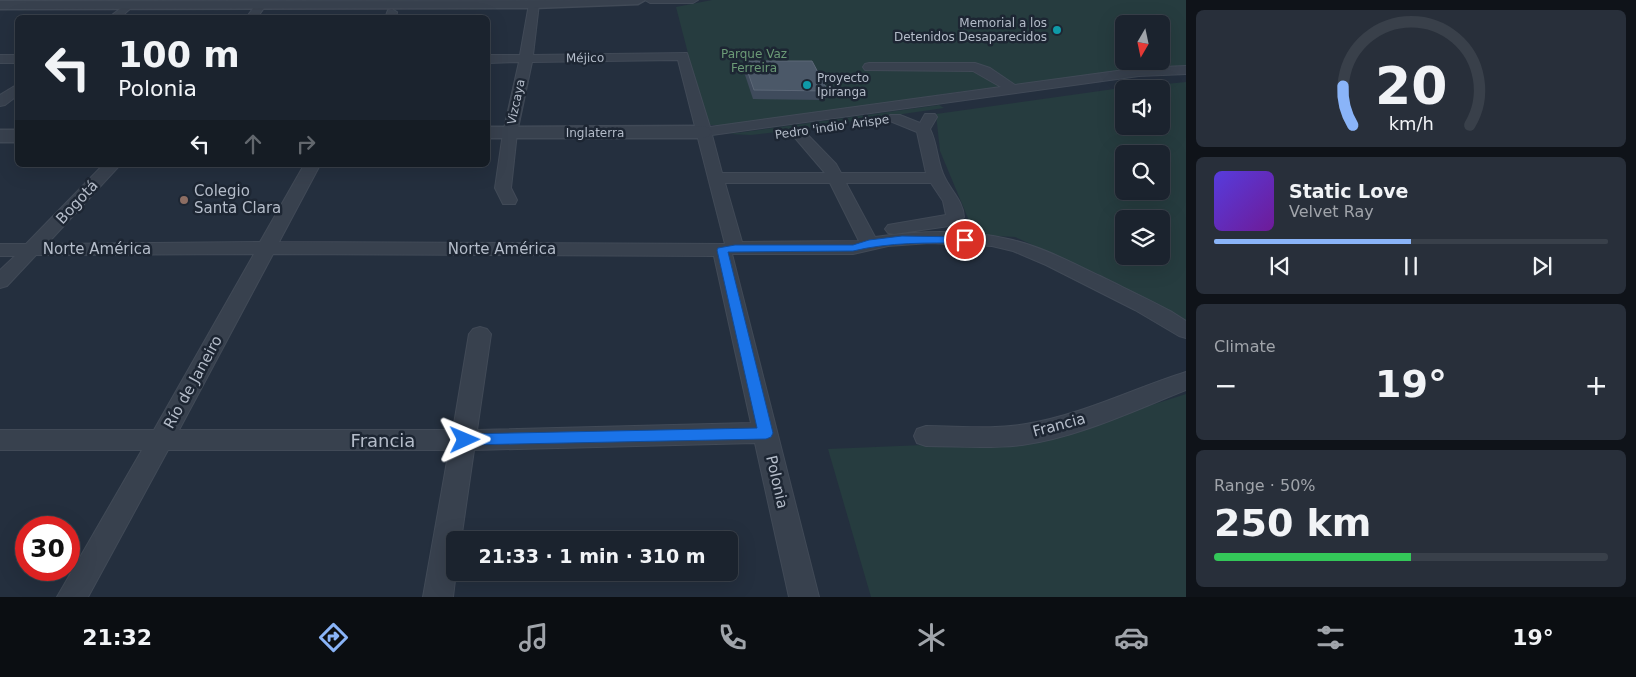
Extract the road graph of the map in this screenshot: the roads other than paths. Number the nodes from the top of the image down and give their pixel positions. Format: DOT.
graph roads {
  1 [pos="638,0"];
  2 [pos="650,0"];
  3 [pos="693,0"];
  4 [pos="666,1"];
  5 [pos="534,4"];
  6 [pos="0,5"];
  7 [pos="129,5"];
  8 [pos="261,5"];
  9 [pos="117,15"];
  10 [pos="253,15"];
  11 [pos="683,56"];
  12 [pos="0,59"];
  13 [pos="15,59"];
  14 [pos="490,59"];
  15 [pos="526,59"];
  16 [pos="869,67"];
  17 [pos="1186,70"];
  18 [pos="1186,79"];
  19 [pos="15,90"];
  20 [pos="1014,90"];
  21 [pos="986,94"];
  22 [pos="943,100"];
  23 [pos="0,102"];
  24 [pos="1000,103"];
  25 [pos="958,110"];
  26 [pos="932,113"];
  27 [pos="895,118"];
  28 [pos="923,129"];
  29 [pos="797,132"];
  30 [pos="490,133"];
  31 [pos="510,133"];
  32 [pos="704,134"];
  33 [pos="0,136"];
  34 [pos="15,136"];
  35 [pos="110,167"];
  36 [pos="311,167"];
  37 [pos="716,178"];
  38 [pos="837,178"];
  39 [pos="936,178"];
  40 [pos="509,200"];
  41 [pos="867,239"];
  42 [pos="266,248"];
  43 [pos="728,249"];
  44 [pos="0,250"];
  45 [pos="32,250"];
  46 [pos="0,282"];
  47 [pos="1186,331"];
  48 [pos="480,334"];
  49 [pos="1186,381"];
  50 [pos="766,433"];
  51 [pos="926,436"];
  52 [pos="0,440"];
  53 [pos="161,440"];
  54 [pos="465,440"];
  55 [pos="72,597"];
  56 [pos="438,597"];
  57 [pos="804,597"];
  1 -- 5 [label="street"];
  2 -- 4 [label="street"];
  3 -- 4 [label="street"];
  5 -- 8 [label="street"];
  5 -- 15 [label="street, Vizcaya"];
  6 -- 7 [label="street"];
  7 -- 8 [label="street"];
  7 -- 9 [label="street"];
  8 -- 10 [label="street"];
  11 -- 15 [label="street, Méjico"];
  11 -- 32 [label="street, Polonia"];
  12 -- 13 [label="street"];
  14 -- 15 [label="street, Méjico"];
  15 -- 31 [label="street, Vizcaya"];
  16 -- 20 [label="street"];
  17 -- 20 [label="street, Pedro 'indio' Arispe"];
  18 -- 24 [label="street, Pedro 'indio' Arispe"];
  19 -- 23 [label="street"];
  20 -- 21 [label="street, Pedro 'indio' Arispe"];
  21 -- 22 [label="street, Pedro 'indio' Arispe"];
  21 -- 24 [label="street"];
  22 -- 25 [label="street"];
  22 -- 32 [label="street, Pedro 'indio' Arispe"];
  24 -- 25 [label="street, Pedro 'indio' Arispe"];
  25 -- 26 [label="street, Pedro 'indio' Arispe"];
  26 -- 27 [label="street, Pedro 'indio' Arispe"];
  26 -- 28 [label="street"];
  27 -- 28 [label="street"];
  27 -- 29 [label="street, Pedro 'indio' Arispe"];
  28 -- 39 [label="street"];
  29 -- 32 [label="street, Pedro 'indio' Arispe"];
  29 -- 38 [label="street"];
  30 -- 31 [label="street, Inglaterra"];
  31 -- 32 [label="street, Inglaterra"];
  31 -- 40 [label="street, Vizcaya"];
  32 -- 37 [label="street, Polonia"];
  33 -- 34 [label="street"];
  35 -- 45 [label="street, Bogotá"];
  36 -- 42 [label="street, Río de Janeiro"];
  37 -- 38 [label="street"];
  37 -- 43 [label="street, Polonia"];
  38 -- 39 [label="street"];
  38 -- 41 [label="street"];
  39 -- 41 [label="street"];
  41 -- 43 [label="street, Norte América"];
  41 -- 47 [label="street, Norte América"];
  42 -- 43 [label="street, Norte América"];
  42 -- 45 [label="street, Norte América"];
  42 -- 53 [label="street, Río de Janeiro"];
  43 -- 50 [label="street, Polonia"];
  44 -- 45 [label="street, Norte América"];
  45 -- 46 [label="street, Bogotá"];
  48 -- 54 [label="street"];
  49 -- 51 [label="street, Francia"];
  50 -- 54 [label="street, Francia"];
  50 -- 57 [label="street, Polonia"];
  52 -- 53 [label="street, Francia"];
  53 -- 54 [label="street, Francia"];
  53 -- 55 [label="street, Río de Janeiro"];
  54 -- 56 [label="street"];
}
